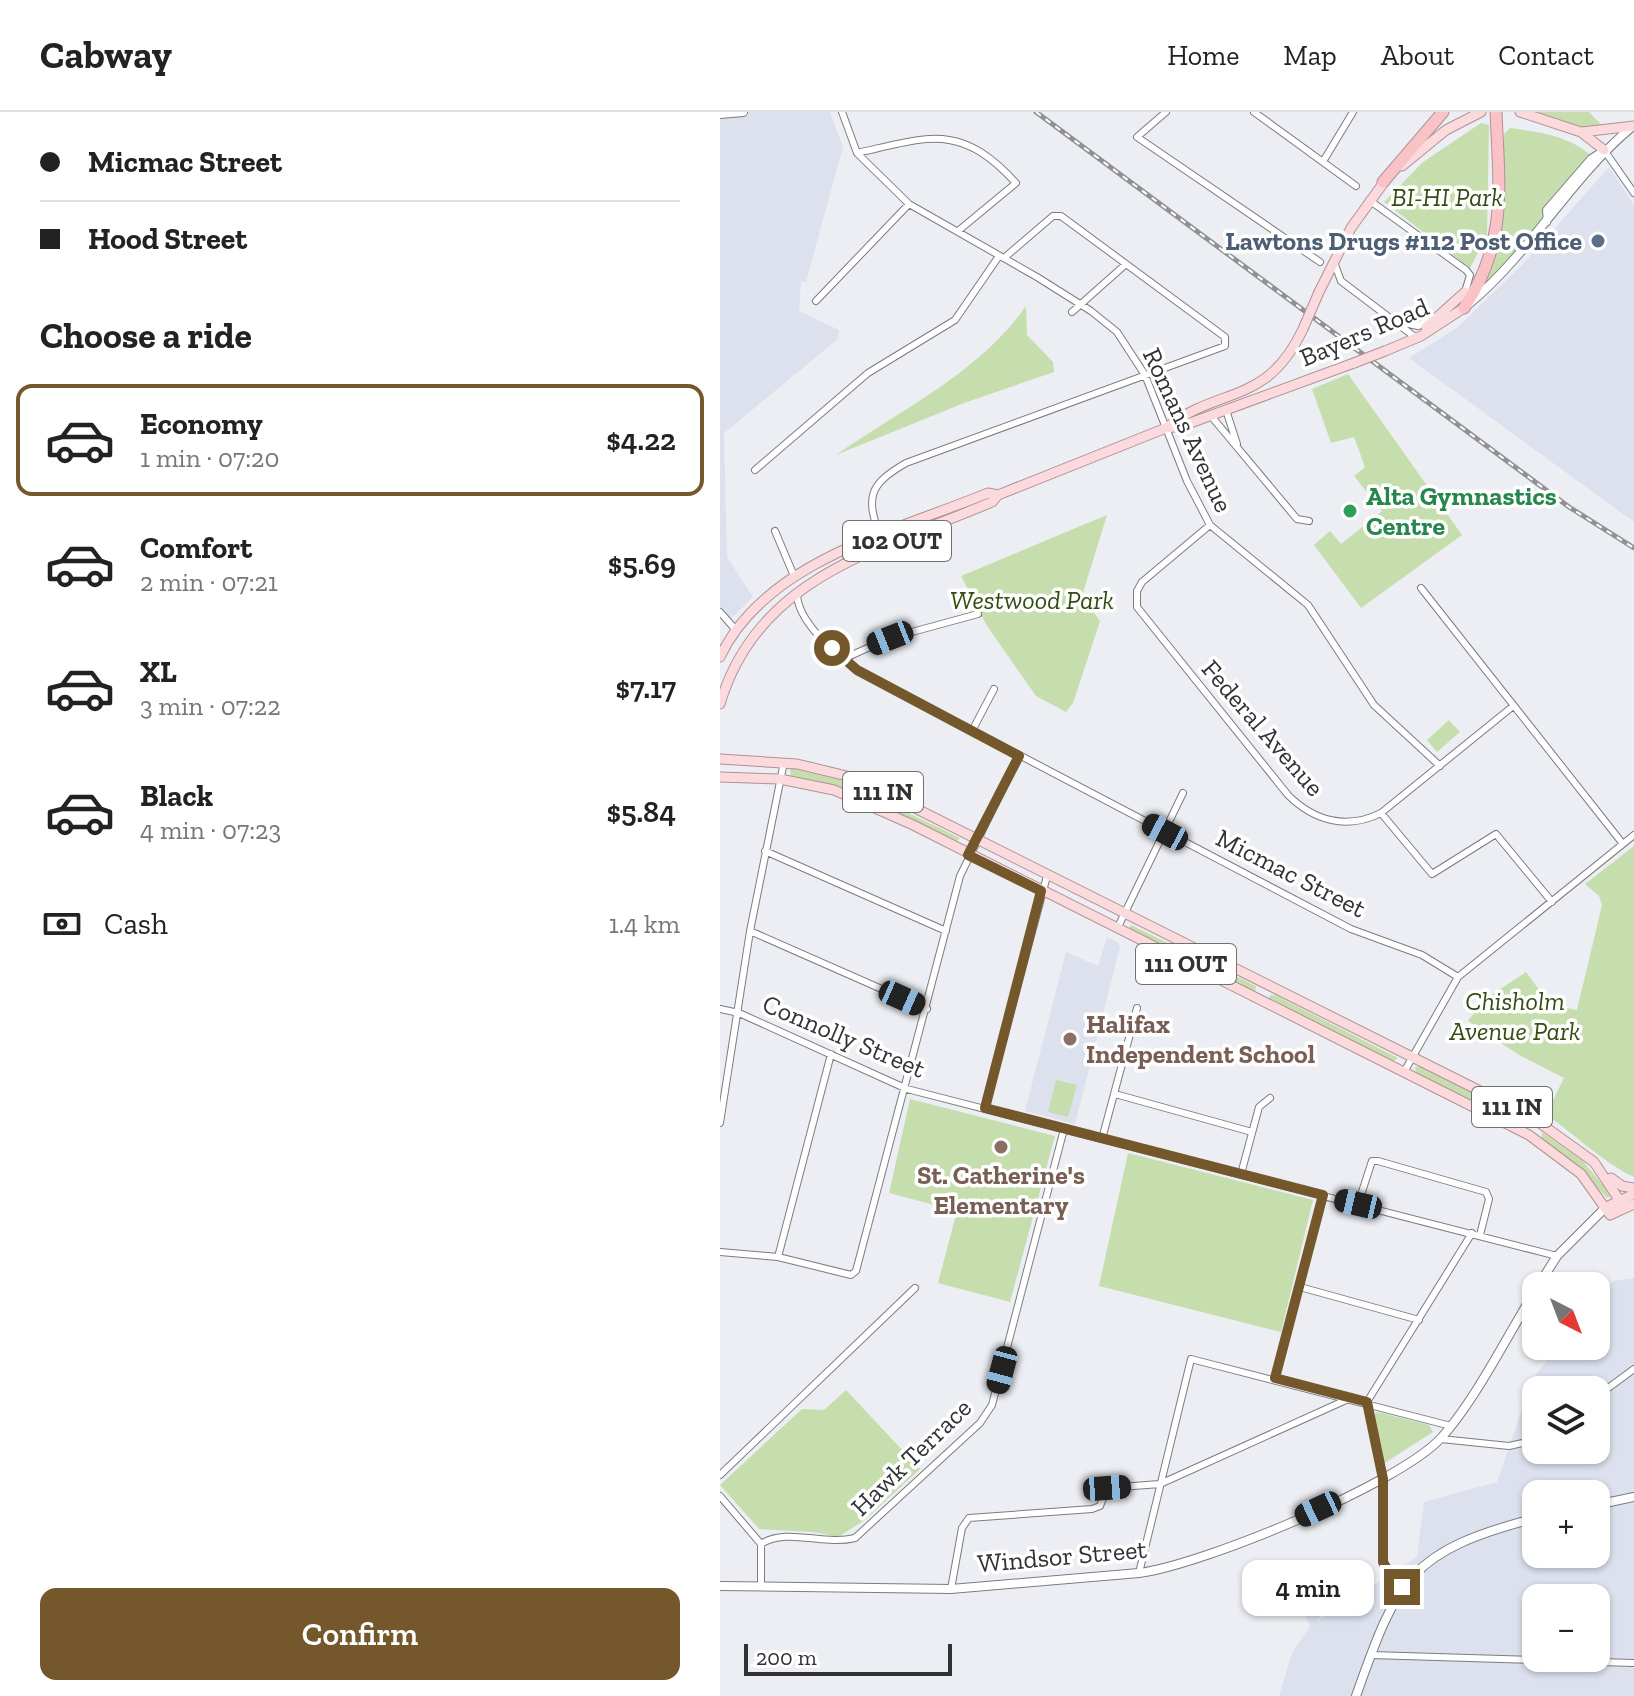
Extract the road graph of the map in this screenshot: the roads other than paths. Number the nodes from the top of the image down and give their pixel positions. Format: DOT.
graph roads {
  1 [pos="743,112"];
  2 [pos="842,112"];
  3 [pos="1166,112"];
  4 [pos="1254,112"];
  5 [pos="1353,112"];
  6 [pos="1443,112"];
  7 [pos="1481,112"];
  8 [pos="1496,112"];
  9 [pos="1520,112"];
  10 [pos="720,114"];
  11 [pos="1634,126"];
  12 [pos="1581,132"];
  13 [pos="1604,150"];
  14 [pos="857,153"];
  15 [pos="1324,160"];
  16 [pos="1383,182"];
  17 [pos="1356,186"];
  18 [pos="1634,193"];
  19 [pos="1369,200"];
  20 [pos="909,204"];
  21 [pos="1498,223"];
  22 [pos="958,231"];
  23 [pos="1002,257"];
  24 [pos="1334,261"];
  25 [pos="1320,262"];
  26 [pos="1126,264"];
  27 [pos="1467,288"];
  28 [pos="816,301"];
  29 [pos="1079,305"];
  30 [pos="1464,308"];
  31 [pos="1072,312"];
  32 [pos="1389,317"];
  33 [pos="1415,337"];
  34 [pos="1145,375"];
  35 [pos="1226,410"];
  36 [pos="1211,416"];
  37 [pos="1166,428"];
  38 [pos="1237,444"];
  39 [pos="755,470"];
  40 [pos="998,495"];
  41 [pos="1309,521"];
  42 [pos="1210,525"];
  43 [pos="775,531"];
  44 [pos="880,537"];
  45 [pos="794,576"];
  46 [pos="1421,588"];
  47 [pos="797,591"];
  48 [pos="784,601"];
  49 [pos="754,606"];
  50 [pos="720,612"];
  51 [pos="978,614"];
  52 [pos="735,629"];
  53 [pos="742,650"];
  54 [pos="720,657"];
  55 [pos="843,659"];
  56 [pos="994,689"];
  57 [pos="720,704"];
  58 [pos="1512,707"];
  59 [pos="972,731"];
  60 [pos="1019,756"];
  61 [pos="720,759"];
  62 [pos="784,762"];
  63 [pos="1440,766"];
  64 [pos="720,777"];
  65 [pos="780,779"];
  66 [pos="1183,793"];
  67 [pos="1381,813"];
  68 [pos="1165,832"];
  69 [pos="1634,835"];
  70 [pos="975,840"];
  71 [pos="1623,844"];
  72 [pos="765,851"];
  73 [pos="968,855"];
  74 [pos="1047,876"];
  75 [pos="1041,891"];
  76 [pos="1552,902"];
  77 [pos="1123,914"];
  78 [pos="1117,929"];
  79 [pos="750,931"];
  80 [pos="946,931"];
  81 [pos="1458,977"];
  82 [pos="1266,985"];
  83 [pos="1259,1001"];
  84 [pos="1137,1008"];
  85 [pos="720,1009"];
  86 [pos="927,1009"];
  87 [pos="739,1013"];
  88 [pos="831,1054"];
  89 [pos="1412,1056"];
  90 [pos="1404,1072"];
  91 [pos="907,1089"];
  92 [pos="1115,1094"];
  93 [pos="1270,1098"];
  94 [pos="985,1108"];
  95 [pos="720,1123"];
  96 [pos="1064,1129"];
  97 [pos="1252,1132"];
  98 [pos="1102,1139"];
  99 [pos="1602,1171"];
  100 [pos="1241,1174"];
  101 [pos="1634,1188"];
  102 [pos="1634,1194"];
  103 [pos="1323,1195"];
  104 [pos="1626,1203"];
  105 [pos="1358,1204"];
  106 [pos="1605,1213"];
  107 [pos="1476,1234"];
  108 [pos="720,1252"];
  109 [pos="1557,1256"];
  110 [pos="778,1257"];
  111 [pos="1547,1272"];
  112 [pos="1300,1287"];
  113 [pos="915,1288"];
  114 [pos="1522,1312"];
  115 [pos="1419,1320"];
  116 [pos="1634,1369"];
  117 [pos="1275,1378"];
  118 [pos="1610,1387"];
  119 [pos="1347,1400"];
  120 [pos="1367,1402"];
  121 [pos="1451,1426"];
  122 [pos="1441,1439"];
  123 [pos="1522,1443"];
  124 [pos="720,1475"];
  125 [pos="1383,1479"];
  126 [pos="1160,1484"];
  127 [pos="720,1496"];
  128 [pos="1634,1497"];
  129 [pos="1610,1502"];
  130 [pos="1522,1522"];
  131 [pos="761,1544"];
  132 [pos="1139,1573"];
  133 [pos="720,1586"];
  134 [pos="761,1587"];
  135 [pos="1402,1587"];
  136 [pos="951,1589"];
  137 [pos="1371,1655"];
  138 [pos="1634,1663"];
  139 [pos="1356,1696"];
  1 -- 10 [label="street"];
  2 -- 14 [label="street, Romans Avenue"];
  3 -- 25 [label="street"];
  4 -- 15 [label="street"];
  5 -- 15 [label="street"];
  6 -- 16 [label="highway"];
  7 -- 16 [label="main road, Bayers Road"];
  8 -- 21 [label="highway"];
  9 -- 12 [label="main road"];
  11 -- 12 [label="main road"];
  11 -- 13 [label="street, Bayers Road"];
  12 -- 13 [label="main road"];
  13 -- 18 [label="street"];
  13 -- 30 [label="street, Bayers Road"];
  14 -- 20 [label="street, Romans Avenue"];
  14 -- 22 [label="street"];
  15 -- 17 [label="street"];
  16 -- 19 [label="main road, Bayers Road"];
  19 -- 24 [label="main road, Bayers Road"];
  19 -- 27 [label="street"];
  20 -- 22 [label="street, Romans Avenue"];
  20 -- 28 [label="street"];
  21 -- 27 [label="highway"];
  21 -- 30 [label="highway"];
  22 -- 23 [label="street, Romans Avenue"];
  23 -- 26 [label="street"];
  23 -- 29 [label="street, Romans Avenue"];
  23 -- 39 [label="street"];
  24 -- 32 [label="street"];
  24 -- 37 [label="main road, Bayers Road, bridge"];
  26 -- 29 [label="street"];
  26 -- 34 [label="street"];
  27 -- 32 [label="street, Bayers Road"];
  27 -- 33 [label="main road"];
  29 -- 31 [label="street"];
  29 -- 34 [label="street, Romans Avenue"];
  30 -- 33 [label="main road, Bayers Road"];
  32 -- 33 [label="street"];
  33 -- 35 [label="main road, Bayers Road, bridge"];
  34 -- 37 [label="street, Romans Avenue"];
  34 -- 44 [label="street"];
  35 -- 36 [label="main road, Bayers Road"];
  35 -- 38 [label="street"];
  36 -- 37 [label="main road, Bayers Road"];
  36 -- 38 [label="street"];
  37 -- 40 [label="main road, Bayers Road"];
  37 -- 42 [label="street, Romans Avenue"];
  38 -- 41 [label="street"];
  40 -- 44 [label="main road, Bayers Road"];
  40 -- 47 [label="main road, Bayers Road / 102 OUT"];
  42 -- 63 [label="street, Romans Avenue"];
  42 -- 67 [label="street, Federal Avenue"];
  43 -- 45 [label="street"];
  44 -- 45 [label="main road, Bayers Road"];
  45 -- 49 [label="main road, Bayers Road"];
  46 -- 58 [label="street"];
  47 -- 48 [label="main road, Bayers Road / 102 OUT"];
  47 -- 55 [label="street, Micmac Street"];
  48 -- 49 [label="main road"];
  48 -- 53 [label="main road, Bayers Road / 102 OUT"];
  49 -- 52 [label="main road, Bayers Road"];
  50 -- 52 [label="street"];
  51 -- 55 [label="street"];
  52 -- 53 [label="main road"];
  52 -- 54 [label="main road, Bayers Road"];
  53 -- 57 [label="main road, Bayers Road / 102 OUT"];
  55 -- 59 [label="street, Micmac Street"];
  56 -- 59 [label="street"];
  58 -- 63 [label="street, Federal Avenue"];
  58 -- 71 [label="street"];
  59 -- 60 [label="street, Micmac Street"];
  60 -- 68 [label="street, Micmac Street"];
  60 -- 70 [label="street"];
  61 -- 62 [label="main road, 111 IN"];
  62 -- 65 [label="street"];
  62 -- 70 [label="main road, 111 IN"];
  63 -- 67 [label="street, Federal Avenue"];
  64 -- 65 [label="main road, 111 OUT"];
  65 -- 72 [label="street"];
  65 -- 73 [label="main road, 111 OUT"];
  66 -- 68 [label="street"];
  67 -- 76 [label="street"];
  68 -- 77 [label="street"];
  68 -- 81 [label="street, Micmac Street"];
  69 -- 71 [label="street"];
  70 -- 73 [label="street"];
  70 -- 74 [label="main road, 111 IN"];
  71 -- 76 [label="street"];
  72 -- 79 [label="street"];
  72 -- 80 [label="street"];
  73 -- 75 [label="main road, 111 OUT"];
  73 -- 80 [label="street"];
  74 -- 75 [label="street"];
  74 -- 77 [label="main road, 111 IN"];
  75 -- 78 [label="main road, 111 OUT"];
  75 -- 94 [label="street"];
  76 -- 81 [label="street"];
  77 -- 78 [label="street"];
  77 -- 82 [label="main road, 111 IN"];
  78 -- 83 [label="main road, 111 OUT"];
  79 -- 86 [label="street"];
  79 -- 87 [label="street"];
  80 -- 86 [label="street"];
  81 -- 89 [label="street"];
  82 -- 83 [label="main road"];
  82 -- 89 [label="main road, 111 IN"];
  83 -- 90 [label="main road, 111 OUT"];
  84 -- 92 [label="street"];
  85 -- 87 [label="street, Connolly Street"];
  86 -- 91 [label="street"];
  87 -- 88 [label="street, Connolly Street"];
  87 -- 95 [label="street"];
  88 -- 91 [label="street, Connolly Street"];
  88 -- 110 [label="street"];
  89 -- 90 [label="street"];
  89 -- 99 [label="main road, 111 IN"];
  90 -- 106 [label="main road, 111 OUT"];
  91 -- 94 [label="street, Connolly Street"];
  91 -- 110 [label="street"];
  92 -- 97 [label="street"];
  92 -- 98 [label="street"];
  93 -- 97 [label="street"];
  94 -- 96 [label="street, Connolly Street"];
  96 -- 98 [label="street, Connolly Street"];
  96 -- 131 [label="street, Hawk Terrace"];
  97 -- 100 [label="street"];
  98 -- 100 [label="street, Connolly Street"];
  99 -- 101 [label="main road"];
  99 -- 104 [label="main road"];
  100 -- 103 [label="street, Connolly Street"];
  102 -- 104 [label="main road, Windsor Street"];
  103 -- 105 [label="street, Connolly Street"];
  103 -- 112 [label="street"];
  104 -- 106 [label="main road, Windsor Street"];
  105 -- 107 [label="street, Connolly Street"];
  105 -- 107 [label="street"];
  106 -- 109 [label="street, Windsor Street"];
  107 -- 109 [label="street, Connolly Street"];
  107 -- 115 [label="street"];
  108 -- 110 [label="street"];
  109 -- 111 [label="street, Windsor Street"];
  112 -- 115 [label="street"];
  112 -- 117 [label="street"];
  113 -- 124 [label="street"];
  114 -- 121 [label="street, Windsor Street"];
  115 -- 120 [label="street"];
  116 -- 118 [label="street"];
  117 -- 119 [label="street"];
  117 -- 126 [label="street"];
  119 -- 120 [label="street"];
  119 -- 126 [label="street"];
  120 -- 121 [label="street"];
  120 -- 125 [label="street"];
  121 -- 122 [label="street, Windsor Street"];
  122 -- 123 [label="street"];
  122 -- 125 [label="street, Windsor Street"];
  125 -- 132 [label="street, Windsor Street"];
  125 -- 135 [label="street"];
  126 -- 132 [label="street"];
  126 -- 136 [label="street"];
  127 -- 131 [label="street"];
  128 -- 129 [label="street"];
  130 -- 135 [label="street"];
  131 -- 134 [label="street"];
  132 -- 136 [label="street, Windsor Street"];
  133 -- 134 [label="street, Windsor Street"];
  134 -- 136 [label="street, Windsor Street"];
  135 -- 137 [label="street"];
  137 -- 138 [label="street"];
  137 -- 139 [label="street"];
}
